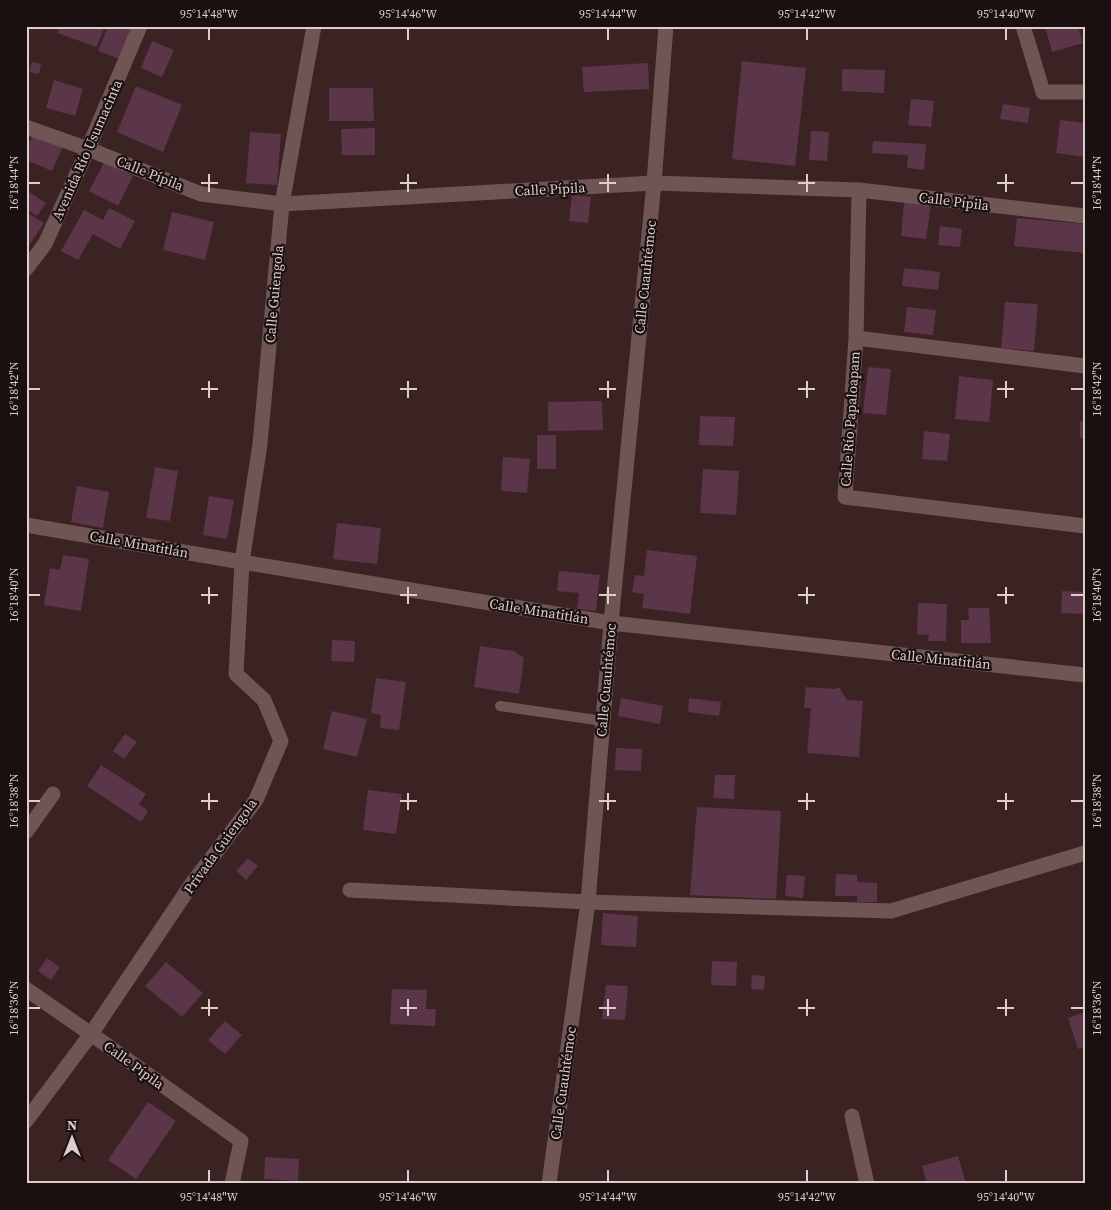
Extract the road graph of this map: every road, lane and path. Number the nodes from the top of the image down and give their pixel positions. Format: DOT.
graph roads {
  1 [pos="140,26"];
  2 [pos="314,26"];
  3 [pos="666,26"];
  4 [pos="1024,26"];
  5 [pos="1085,92"];
  6 [pos="26,127"];
  7 [pos="88,149"];
  8 [pos="654,182"];
  9 [pos="859,190"];
  10 [pos="282,204"];
  11 [pos="1085,216"];
  12 [pos="26,270"];
  13 [pos="856,338"];
  14 [pos="1085,366"];
  15 [pos="26,524"];
  16 [pos="1085,526"];
  17 [pos="242,562"];
  18 [pos="611,623"];
  19 [pos="1085,675"];
  20 [pos="500,706"];
  21 [pos="603,721"];
  22 [pos="53,794"];
  23 [pos="26,832"];
  24 [pos="1085,853"];
  25 [pos="350,890"];
  26 [pos="588,902"];
  27 [pos="26,989"];
  28 [pos="91,1034"];
  29 [pos="852,1116"];
  30 [pos="26,1121"];
  31 [pos="232,1184"];
  32 [pos="549,1184"];
  33 [pos="867,1184"];
  1 -- 7 [label="street, Avenida Río Usumacinta"];
  2 -- 10 [label="street, Calle Guiengola"];
  3 -- 8 [label="street, Calle Cuauhtémoc"];
  4 -- 5 [label="street"];
  6 -- 7 [label="street, Calle Pípila"];
  7 -- 10 [label="street, Calle Pípila"];
  7 -- 12 [label="street, Avenida Río Usumacinta"];
  8 -- 9 [label="street, Calle Pípila"];
  8 -- 10 [label="street, Calle Pípila"];
  8 -- 18 [label="street, Calle Cuauhtémoc"];
  9 -- 11 [label="street, Calle Pípila"];
  9 -- 13 [label="street, Calle Río Papaloapam"];
  10 -- 17 [label="street, Calle Guiengola"];
  13 -- 14 [label="street"];
  13 -- 16 [label="street, Calle Río Papaloapam"];
  15 -- 17 [label="street, Calle Minatitlán"];
  17 -- 18 [label="street, Calle Minatitlán"];
  17 -- 28 [label="street, Privada Guiengola"];
  18 -- 19 [label="street, Calle Minatitlán"];
  18 -- 21 [label="street, Calle Cuauhtémoc"];
  20 -- 21 [label="lane"];
  21 -- 26 [label="street, Calle Cuauhtémoc"];
  22 -- 23 [label="street"];
  24 -- 26 [label="street"];
  25 -- 26 [label="street"];
  26 -- 32 [label="street, Calle Cuauhtémoc"];
  27 -- 28 [label="street, Calle Pípila"];
  28 -- 30 [label="street"];
  28 -- 31 [label="street, Calle Pípila"];
  29 -- 33 [label="street"];
}
